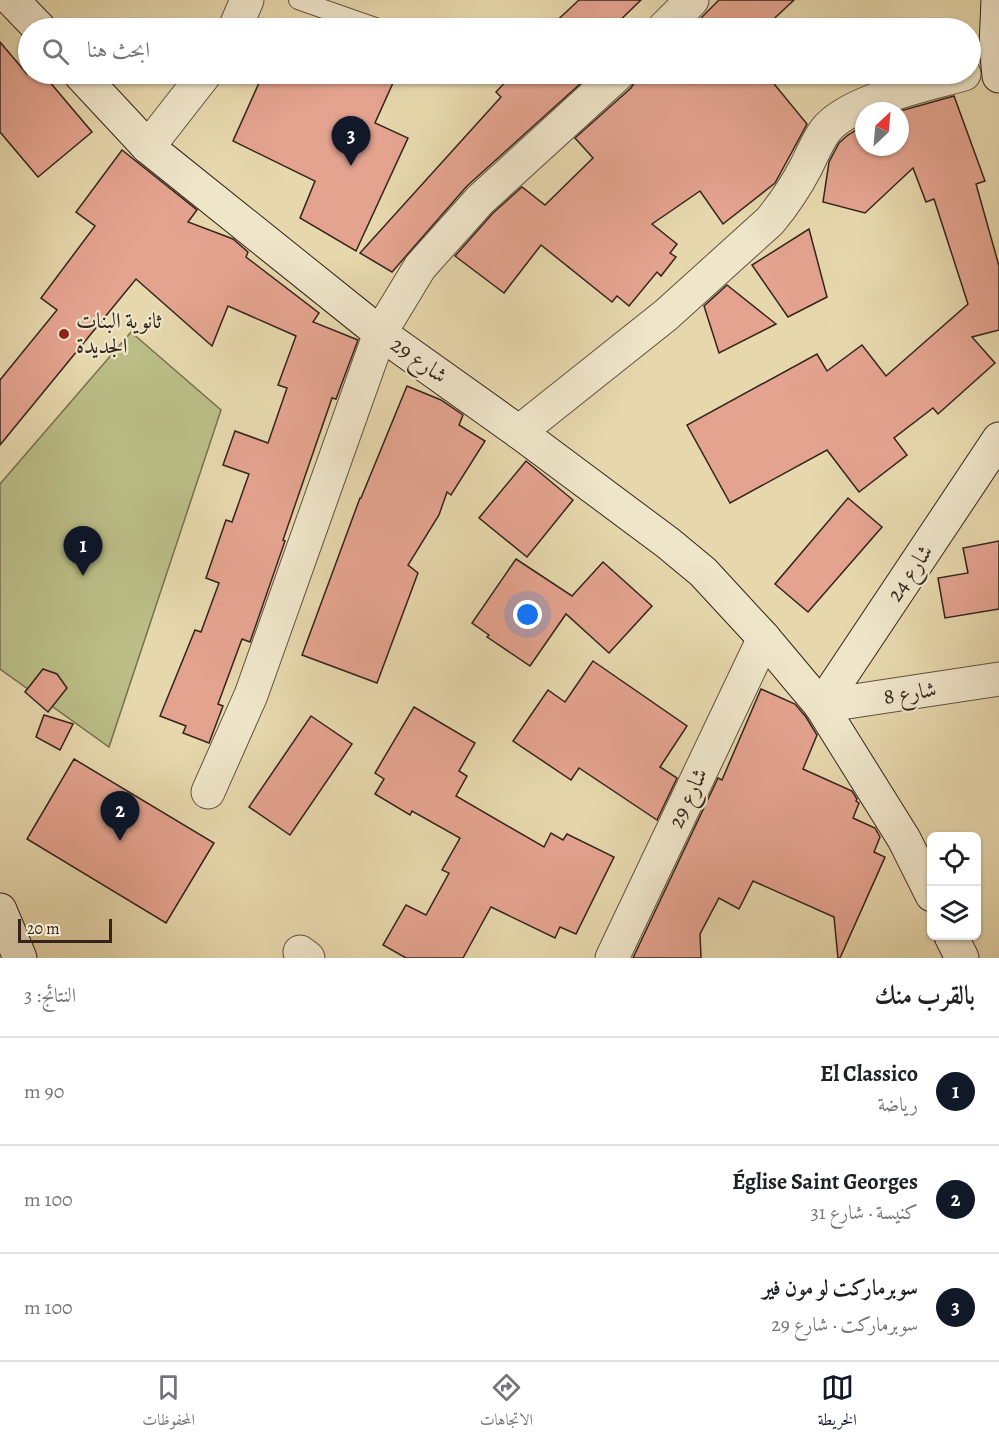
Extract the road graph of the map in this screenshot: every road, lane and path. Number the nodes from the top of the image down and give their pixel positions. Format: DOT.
graph roads {
  1 [pos="12,0"];
  2 [pos="248,0"];
  3 [pos="298,0"];
  4 [pos="692,0"];
  5 [pos="998,0"];
  6 [pos="29,18"];
  7 [pos="240,18"];
  8 [pos="349,18"];
  9 [pos="674,18"];
  10 [pos="989,70"];
  11 [pos="89,84"];
  12 [pos="197,84"];
  13 [pos="607,84"];
  14 [pos="929,84"];
  15 [pos="148,147"];
  16 [pos="380,333"];
  17 [pos="519,432"];
  18 [pos="999,439"];
  19 [pos="764,638"];
  20 [pos="999,679"];
  21 [pos="822,706"];
  22 [pos="208,792"];
  23 [pos="928,886"];
  24 [pos="0,910"];
  25 [pos="953,940"];
  26 [pos="20,958"];
  27 [pos="612,958"];
  28 [pos="962,958"];
  1 -- 6 [label="street"];
  2 -- 7 [label="street"];
  3 -- 8 [label="lane"];
  4 -- 9 [label="street"];
  5 -- 10 [label="street"];
  11 -- 15 [label="street, شارع 29"];
  12 -- 15 [label="street"];
  13 -- 16 [label="street"];
  14 -- 17 [label="street"];
  15 -- 16 [label="street, شارع 29"];
  16 -- 17 [label="street, شارع 29"];
  16 -- 22 [label="street"];
  17 -- 19 [label="street, شارع 29"];
  18 -- 21 [label="street, شارع 24"];
  19 -- 21 [label="street, شارع 29"];
  19 -- 27 [label="street, شارع 29"];
  20 -- 21 [label="street, شارع 8"];
  21 -- 23 [label="street, شارع 29"];
  24 -- 26 [label="street"];
  25 -- 28 [label="street"];
}
